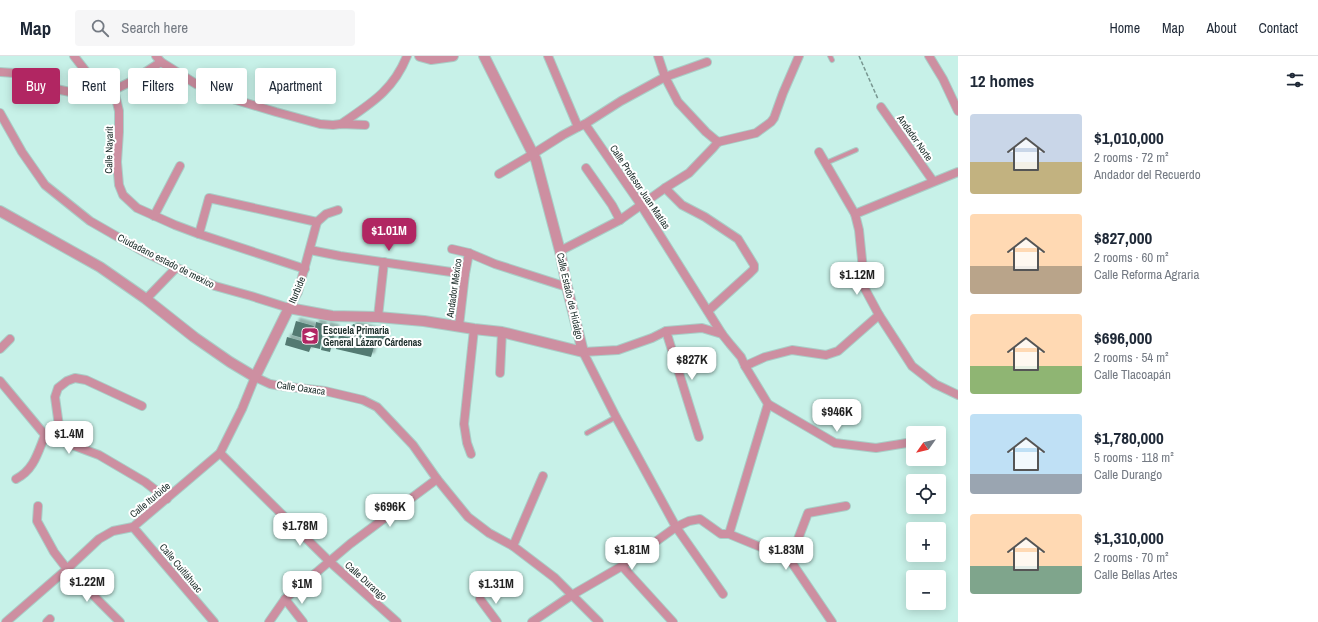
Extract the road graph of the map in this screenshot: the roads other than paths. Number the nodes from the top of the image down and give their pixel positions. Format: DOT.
graph roads {
  1 [pos="74,56"];
  2 [pos="407,56"];
  3 [pos="420,56"];
  4 [pos="453,56"];
  5 [pos="484,56"];
  6 [pos="548,56"];
  7 [pos="658,56"];
  8 [pos="799,56"];
  9 [pos="830,56"];
  10 [pos="929,56"];
  11 [pos="158,59"];
  12 [pos="832,60"];
  13 [pos="707,62"];
  14 [pos="83,68"];
  15 [pos="0,72"];
  16 [pos="666,77"];
  17 [pos="120,87"];
  18 [pos="68,92"];
  19 [pos="118,104"];
  20 [pos="881,107"];
  21 [pos="958,111"];
  22 [pos="0,113"];
  23 [pos="341,124"];
  24 [pos="365,125"];
  25 [pos="581,125"];
  26 [pos="718,142"];
  27 [pos="856,150"];
  28 [pos="819,152"];
  29 [pos="533,154"];
  30 [pos="825,163"];
  31 [pos="180,166"];
  32 [pos="586,168"];
  33 [pos="958,172"];
  34 [pos="499,174"];
  35 [pos="933,181"];
  36 [pos="665,188"];
  37 [pos="641,204"];
  38 [pos="338,210"];
  39 [pos="0,211"];
  40 [pos="855,214"];
  41 [pos="154,216"];
  42 [pos="620,220"];
  43 [pos="317,222"];
  44 [pos="199,234"];
  45 [pos="452,248"];
  46 [pos="310,250"];
  47 [pos="560,251"];
  48 [pos="469,253"];
  49 [pos="384,262"];
  50 [pos="176,268"];
  51 [pos="305,270"];
  52 [pos="465,274"];
  53 [pos="566,287"];
  54 [pos="146,299"];
  55 [pos="289,308"];
  56 [pos="708,311"];
  57 [pos="879,315"];
  58 [pos="378,317"];
  59 [pos="459,326"];
  60 [pos="474,329"];
  61 [pos="666,331"];
  62 [pos="502,332"];
  63 [pos="722,334"];
  64 [pos="10,339"];
  65 [pos="0,349"];
  66 [pos="583,352"];
  67 [pos="745,366"];
  68 [pos="500,373"];
  69 [pos="255,377"];
  70 [pos="0,381"];
  71 [pos="958,394"];
  72 [pos="768,404"];
  73 [pos="142,406"];
  74 [pos="616,417"];
  75 [pos="587,433"];
  76 [pos="45,435"];
  77 [pos="699,437"];
  78 [pos="57,440"];
  79 [pos="906,443"];
  80 [pos="220,453"];
  81 [pos="471,454"];
  82 [pos="543,476"];
  83 [pos="16,479"];
  84 [pos="437,479"];
  85 [pos="167,499"];
  86 [pos="38,506"];
  87 [pos="846,506"];
  88 [pos="133,527"];
  89 [pos="676,527"];
  90 [pos="728,534"];
  91 [pos="513,546"];
  92 [pos="790,560"];
  93 [pos="330,562"];
  94 [pos="622,566"];
  95 [pos="67,569"];
  96 [pos="723,594"];
  97 [pos="572,595"];
  98 [pos="285,599"];
  99 [pos="480,599"];
  100 [pos="6,622"];
  101 [pos="120,622"];
  102 [pos="214,622"];
  103 [pos="269,622"];
  104 [pos="303,622"];
  105 [pos="397,622"];
  106 [pos="497,622"];
  107 [pos="532,622"];
  108 [pos="599,622"];
  109 [pos="673,622"];
  110 [pos="832,622"];
  1 -- 14 [label="street"];
  2 -- 23 [label="street"];
  3 -- 4 [label="street"];
  5 -- 29 [label="street, Calle Estado de Hidalgo"];
  6 -- 25 [label="street, Calle Profesor Juan Matías"];
  7 -- 16 [label="street"];
  8 -- 26 [label="street"];
  9 -- 12 [label="lane"];
  10 -- 21 [label="street"];
  11 -- 17 [label="street"];
  11 -- 23 [label="street"];
  13 -- 16 [label="street"];
  15 -- 18 [label="street"];
  16 -- 25 [label="street"];
  16 -- 26 [label="street"];
  19 -- 41 [label="street, Calle Nayarit"];
  20 -- 35 [label="street, Andador Norte"];
  22 -- 50 [label="street, Ciudadano estado de mexico"];
  23 -- 24 [label="street"];
  25 -- 29 [label="street"];
  25 -- 37 [label="street, Calle Profesor Juan Matías"];
  26 -- 36 [label="street"];
  27 -- 30 [label="lane"];
  28 -- 30 [label="street"];
  29 -- 34 [label="street"];
  29 -- 47 [label="street, Calle Estado de Hidalgo"];
  30 -- 40 [label="street"];
  31 -- 41 [label="street"];
  32 -- 42 [label="street"];
  33 -- 35 [label="street"];
  35 -- 40 [label="street"];
  36 -- 37 [label="street"];
  36 -- 56 [label="street"];
  37 -- 42 [label="street"];
  37 -- 56 [label="street, Calle Profesor Juan Matías"];
  38 -- 43 [label="street"];
  39 -- 54 [label="street, Calle Oaxaca"];
  40 -- 57 [label="street"];
  41 -- 44 [label="street, Calle Nayarit"];
  42 -- 47 [label="street"];
  43 -- 44 [label="street"];
  43 -- 46 [label="street, Iturbide"];
  44 -- 51 [label="street, Calle Nayarit"];
  45 -- 48 [label="street"];
  46 -- 49 [label="street"];
  46 -- 51 [label="street, Iturbide"];
  47 -- 53 [label="street, Calle Estado de Hidalgo"];
  48 -- 52 [label="street, Andador México"];
  48 -- 53 [label="street"];
  49 -- 52 [label="street"];
  49 -- 58 [label="street"];
  50 -- 54 [label="street"];
  50 -- 55 [label="street, Ciudadano estado de mexico"];
  51 -- 55 [label="street, Iturbide"];
  52 -- 59 [label="street, Andador México"];
  53 -- 66 [label="street, Calle Estado de Hidalgo"];
  54 -- 69 [label="street, Calle Oaxaca"];
  55 -- 58 [label="street, Ciudadano estado de mexico"];
  55 -- 69 [label="street, Iturbide"];
  56 -- 63 [label="street, Calle Profesor Juan Matías"];
  57 -- 67 [label="street"];
  57 -- 71 [label="street"];
  58 -- 59 [label="street, Ciudadano estado de mexico"];
  59 -- 60 [label="street, Ciudadano estado de mexico"];
  60 -- 62 [label="street, Ciudadano estado de mexico"];
  60 -- 81 [label="street"];
  61 -- 63 [label="street, Ciudadano estado de mexico"];
  61 -- 66 [label="street, Ciudadano estado de mexico"];
  61 -- 77 [label="street"];
  62 -- 66 [label="street, Ciudadano estado de mexico"];
  62 -- 68 [label="street"];
  63 -- 67 [label="street"];
  64 -- 65 [label="street"];
  66 -- 74 [label="street, Calle Estado de Hidalgo"];
  67 -- 72 [label="street"];
  69 -- 80 [label="street, Calle Iturbide"];
  69 -- 84 [label="street, Calle Oaxaca"];
  70 -- 76 [label="street"];
  72 -- 79 [label="street"];
  72 -- 90 [label="street"];
  73 -- 78 [label="street"];
  74 -- 75 [label="lane"];
  74 -- 89 [label="street, Calle Estado de Hidalgo"];
  76 -- 78 [label="street"];
  76 -- 83 [label="street"];
  78 -- 85 [label="street"];
  80 -- 85 [label="street, Calle Iturbide"];
  80 -- 93 [label="street, Calle Durango"];
  82 -- 91 [label="street"];
  84 -- 91 [label="street, Calle Oaxaca"];
  84 -- 93 [label="street"];
  85 -- 88 [label="street, Calle Iturbide"];
  86 -- 95 [label="street"];
  87 -- 92 [label="street"];
  88 -- 95 [label="street, Calle Iturbide"];
  88 -- 102 [label="street, Calle Cuitláhuac"];
  89 -- 90 [label="street"];
  89 -- 94 [label="street"];
  89 -- 96 [label="street, Calle Estado de Hidalgo"];
  90 -- 92 [label="street"];
  91 -- 97 [label="street, Calle Oaxaca"];
  92 -- 110 [label="street"];
  93 -- 98 [label="street"];
  93 -- 105 [label="street, Calle Durango"];
  94 -- 97 [label="street"];
  94 -- 109 [label="street"];
  95 -- 100 [label="street, Calle Iturbide"];
  95 -- 101 [label="street"];
  97 -- 107 [label="street"];
  97 -- 108 [label="street, Calle Oaxaca"];
  98 -- 103 [label="street"];
  98 -- 104 [label="street"];
  99 -- 106 [label="street"];
}
